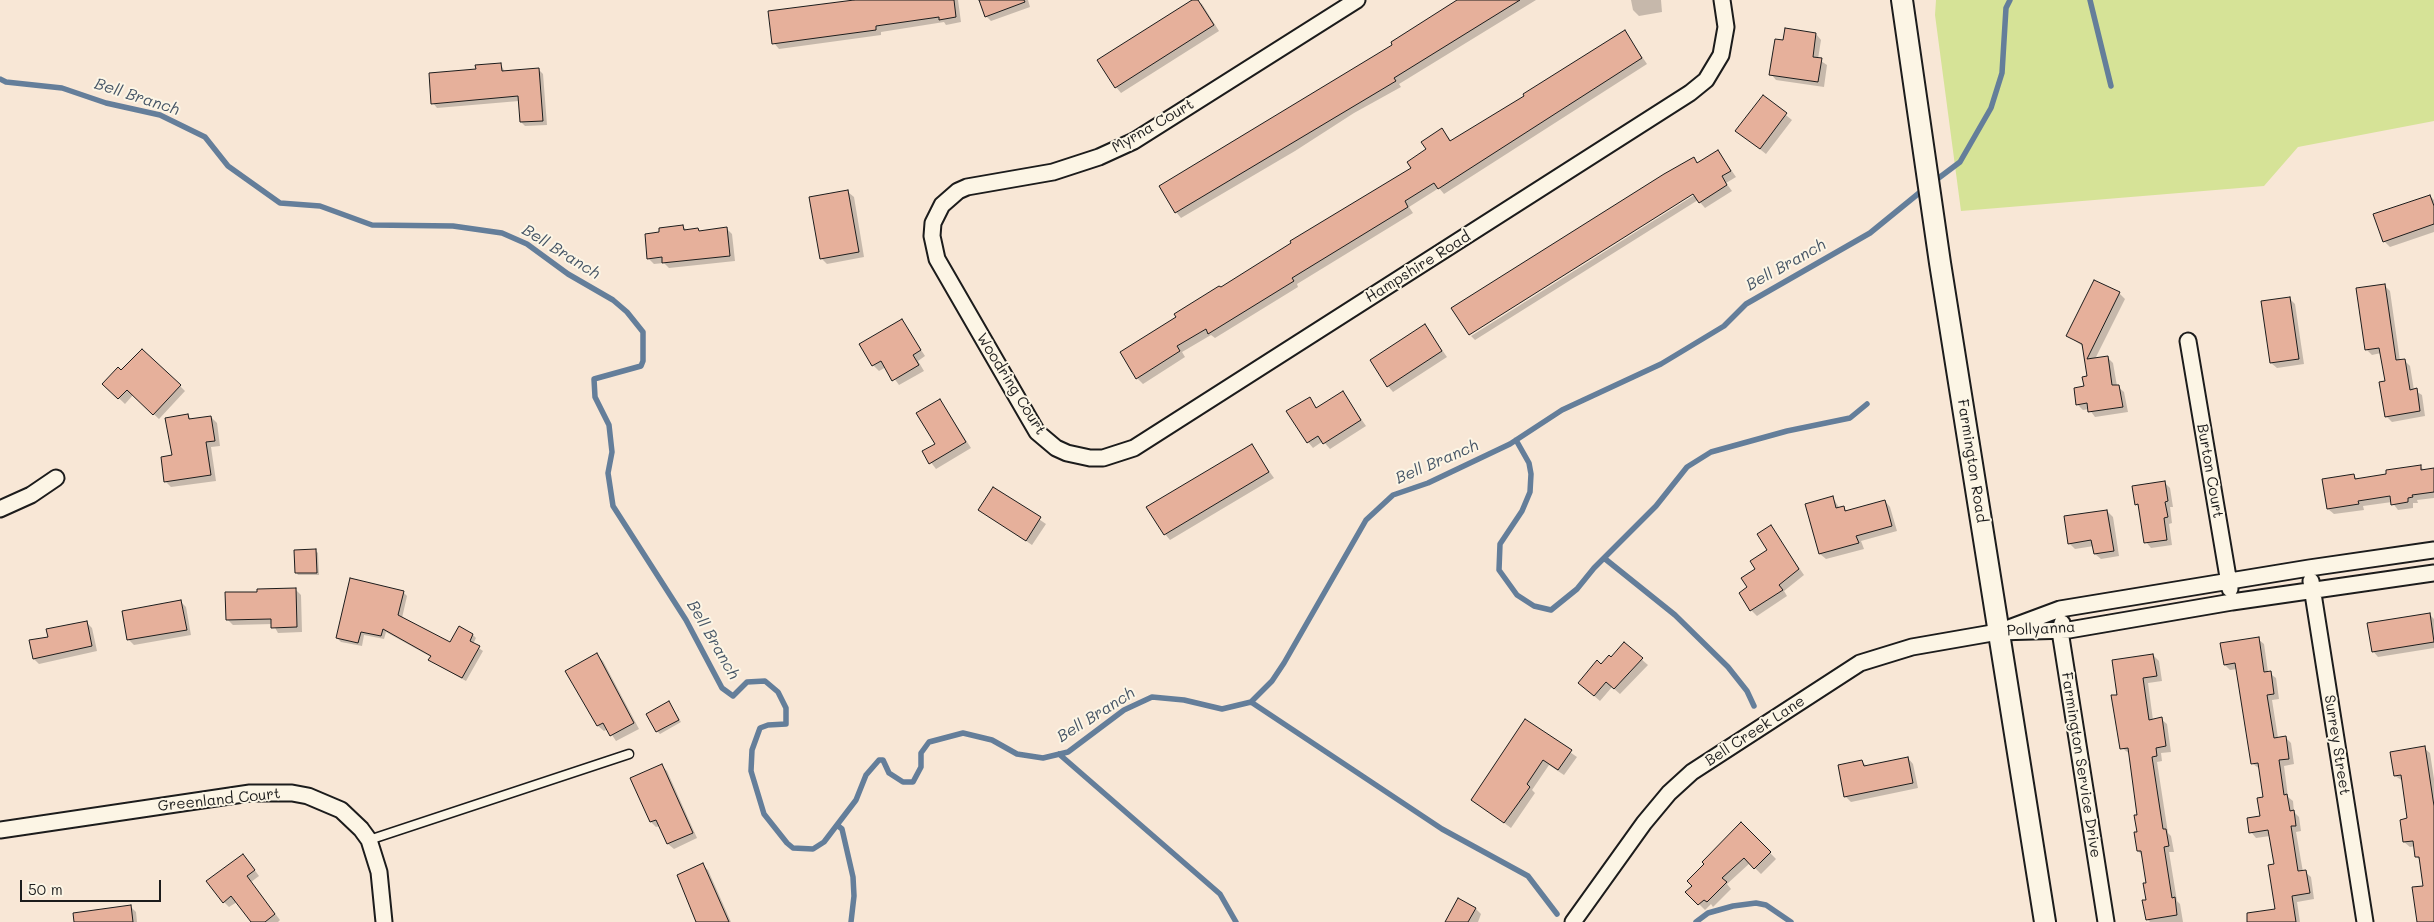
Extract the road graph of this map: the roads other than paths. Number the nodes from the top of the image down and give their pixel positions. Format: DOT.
graph roads {
  1 [pos="1722,0"];
  2 [pos="1902,0"];
  3 [pos="1354,1"];
  4 [pos="936,215"];
  5 [pos="2188,341"];
  6 [pos="1184,415"];
  7 [pos="56,478"];
  8 [pos="0,508"];
  9 [pos="2434,550"];
  10 [pos="2309,568"];
  11 [pos="2434,573"];
  12 [pos="2228,580"];
  13 [pos="2312,590"];
  14 [pos="2232,602"];
  15 [pos="2060,609"];
  16 [pos="2060,631"];
  17 [pos="1998,632"];
  18 [pos="629,754"];
  19 [pos="0,830"];
  20 [pos="369,840"];
  21 [pos="384,922"];
  22 [pos="1573,922"];
  23 [pos="2045,922"];
  24 [pos="2106,922"];
  25 [pos="2364,922"];
  1 -- 6 [label="street, Hampshire Road"];
  2 -- 17 [label="main road, Farmington Road"];
  3 -- 4 [label="street, Myrna Court"];
  4 -- 6 [label="street, Woodring Court"];
  5 -- 12 [label="street, Burton Court"];
  7 -- 8 [label="street"];
  9 -- 10 [label="street, Pollyanna"];
  10 -- 12 [label="street, Pollyanna"];
  10 -- 13 [label="street, Surrey Street"];
  11 -- 13 [label="street, Pollyanna"];
  12 -- 14 [label="street, Burton Court"];
  12 -- 15 [label="street, Pollyanna"];
  13 -- 14 [label="street, Pollyanna"];
  13 -- 25 [label="street, Surrey Street"];
  14 -- 16 [label="street, Pollyanna"];
  15 -- 16 [label="street, Farmington Service Drive"];
  15 -- 17 [label="street, Pollyanna"];
  16 -- 17 [label="street, Pollyanna"];
  16 -- 24 [label="street, Farmington Service Drive"];
  17 -- 22 [label="street, Bell Creek Lane"];
  17 -- 23 [label="main road, Farmington Road"];
  18 -- 20 [label="lane"];
  19 -- 20 [label="street, Greenland Court"];
  20 -- 21 [label="street, Greenland Court"];
}
